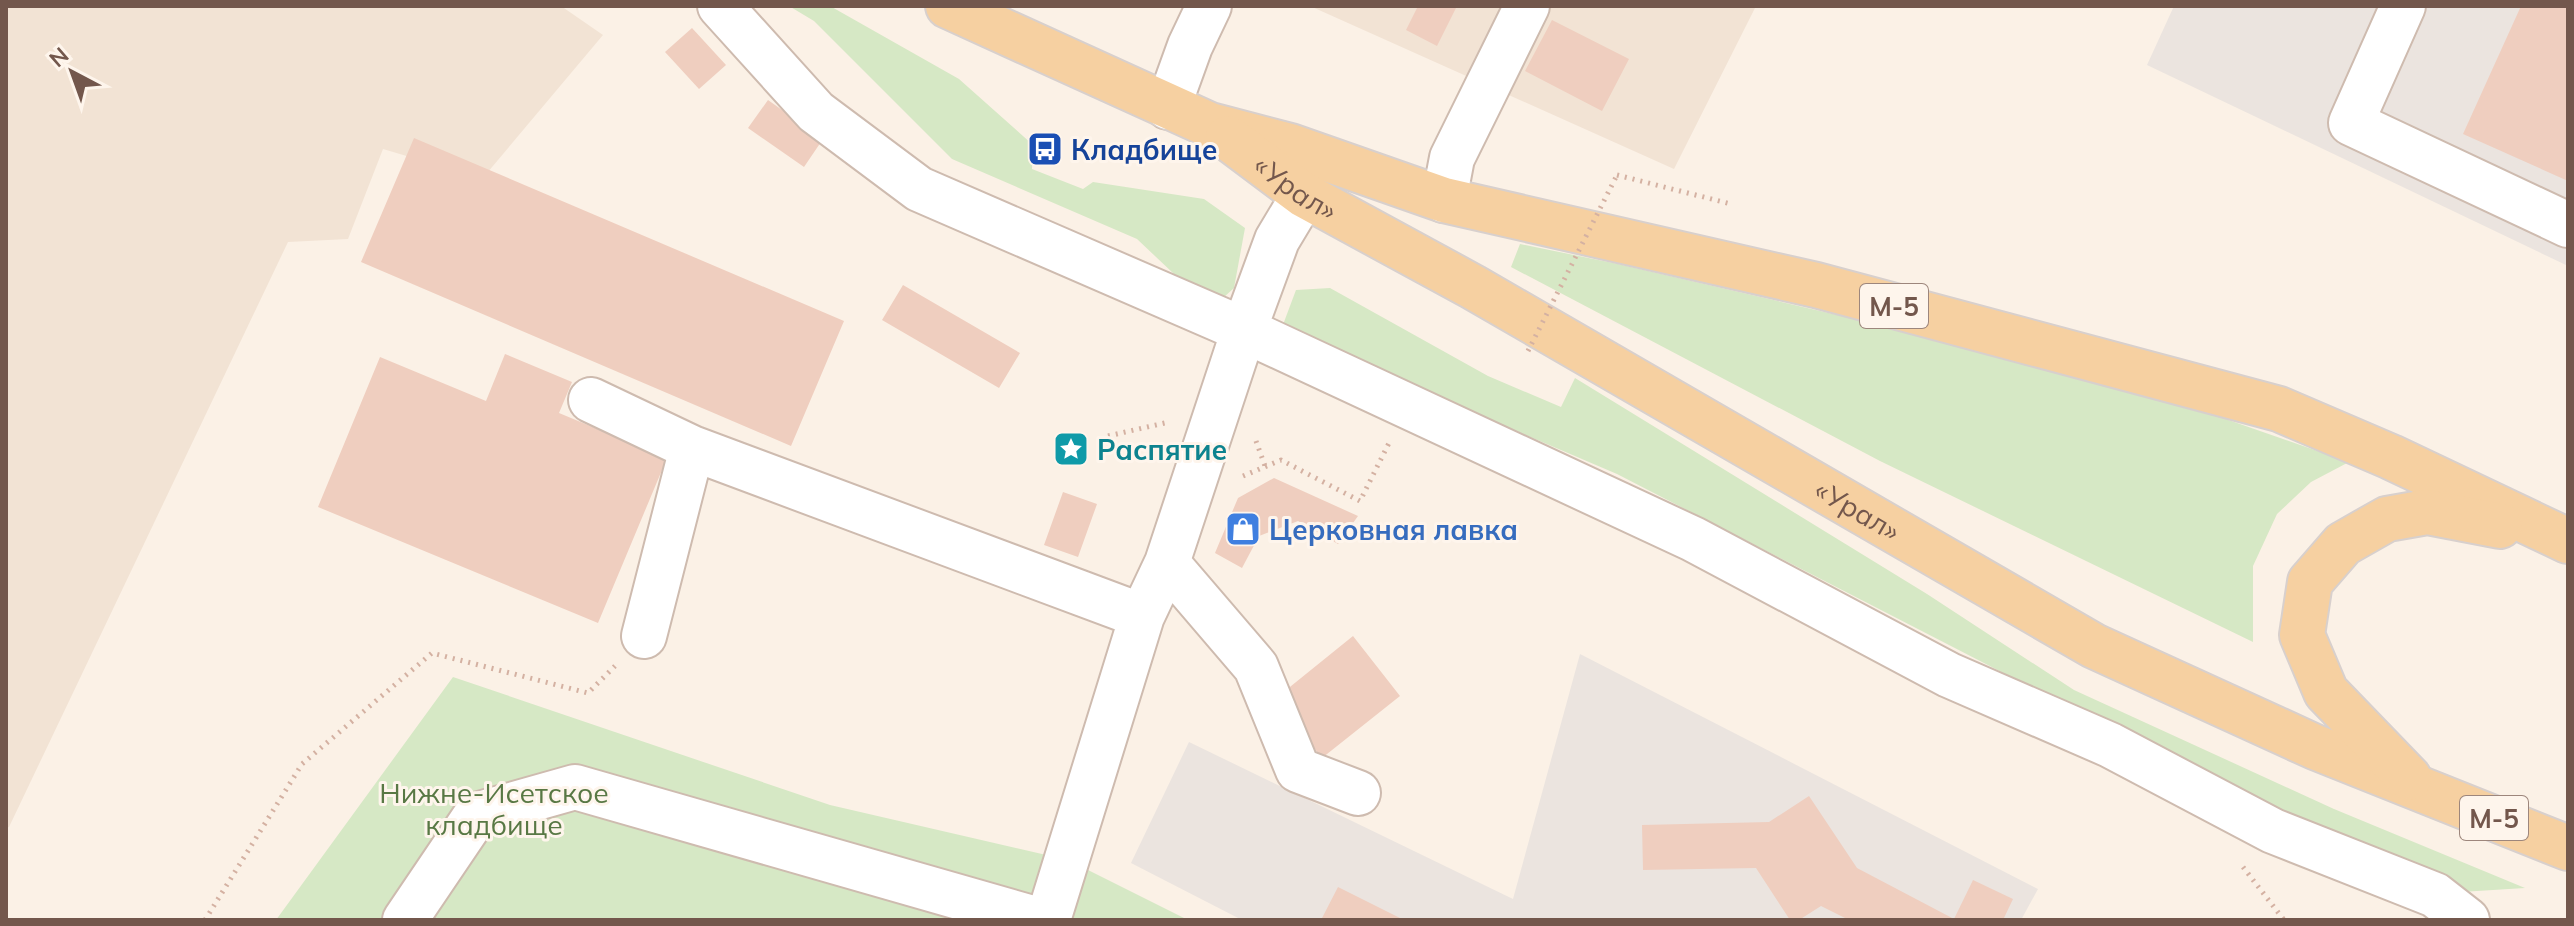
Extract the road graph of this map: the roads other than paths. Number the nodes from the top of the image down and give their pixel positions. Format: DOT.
graph roads {
  1 [pos="720,6"];
  2 [pos="948,6"];
  3 [pos="1209,6"];
  4 [pos="1527,6"];
  5 [pos="2403,6"];
  6 [pos="1168,107"];
  7 [pos="1210,125"];
  8 [pos="1304,195"];
  9 [pos="1444,200"];
  10 [pos="2568,225"];
  11 [pos="1244,330"];
  12 [pos="591,400"];
  13 [pos="692,448"];
  14 [pos="2565,539"];
  15 [pos="1167,563"];
  16 [pos="1142,616"];
  17 [pos="644,636"];
  18 [pos="2419,788"];
  19 [pos="1358,793"];
  20 [pos="2568,848"];
  21 [pos="405,920"];
  22 [pos="1039,920"];
  23 [pos="1048,920"];
  24 [pos="2467,920"];
  1 -- 11 [label="street"];
  2 -- 6 [label="main road"];
  3 -- 6 [label="street"];
  4 -- 9 [label="street"];
  5 -- 10 [label="street"];
  6 -- 7 [label="main road"];
  7 -- 8 [label="main road, «Урал» / М-5"];
  7 -- 9 [label="main road, «Урал» / М-5"];
  8 -- 11 [label="street"];
  8 -- 18 [label="main road, «Урал» / М-5"];
  9 -- 14 [label="main road, «Урал» / М-5"];
  11 -- 15 [label="street"];
  11 -- 24 [label="street"];
  12 -- 13 [label="street"];
  13 -- 16 [label="street"];
  13 -- 17 [label="street"];
  14 -- 18 [label="main road, М-5"];
  15 -- 16 [label="street"];
  15 -- 19 [label="street"];
  16 -- 23 [label="street"];
  18 -- 20 [label="main road, «Урал» / М-5"];
  21 -- 22 [label="street"];
}
